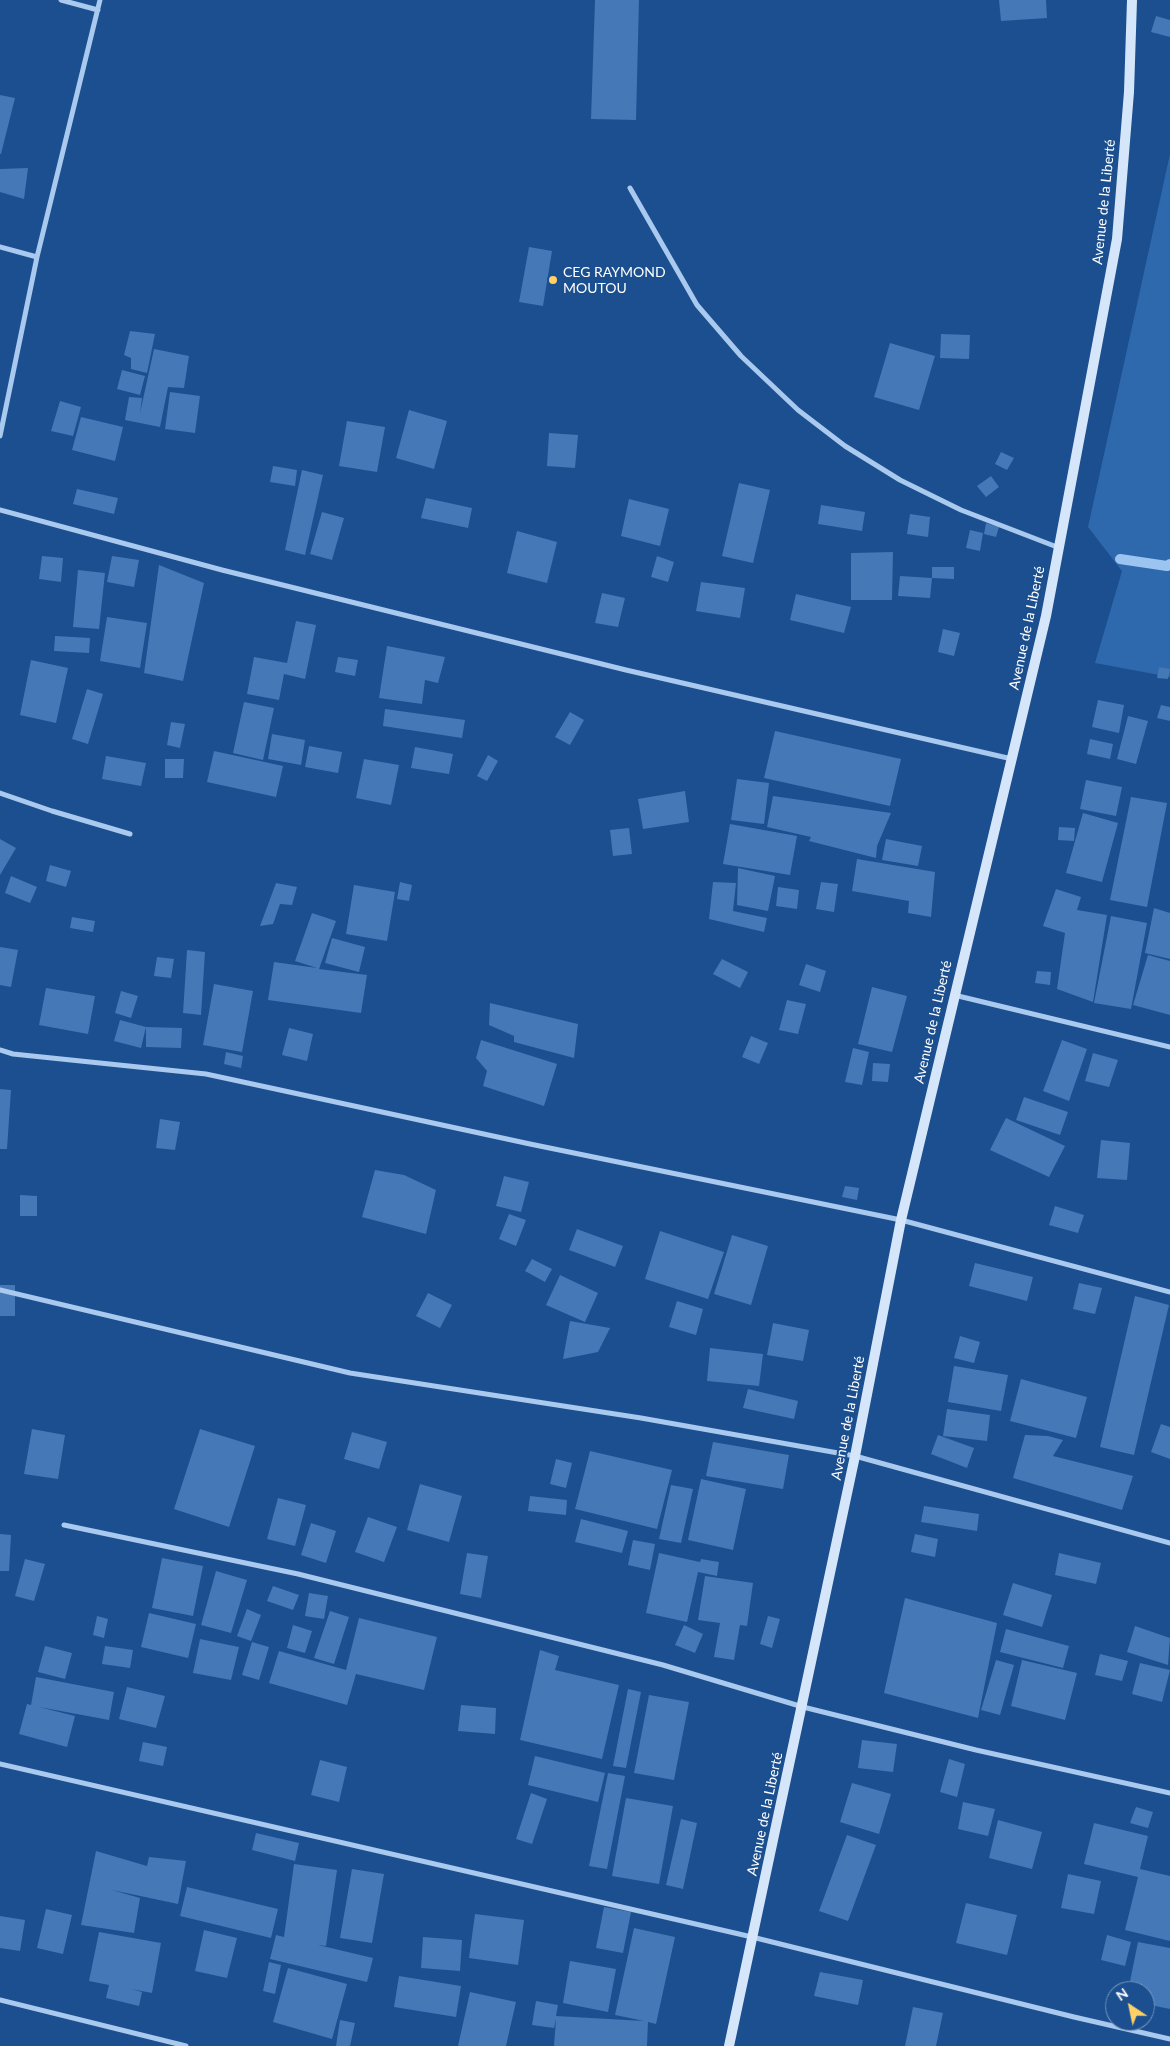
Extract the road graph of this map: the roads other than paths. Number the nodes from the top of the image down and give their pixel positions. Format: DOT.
graph roads {
  1 [pos="61,0"];
  2 [pos="100,0"];
  3 [pos="1132,0"];
  4 [pos="98,10"];
  5 [pos="630,188"];
  6 [pos="0,247"];
  7 [pos="38,256"];
  8 [pos="0,436"];
  9 [pos="0,510"];
  10 [pos="1057,547"];
  11 [pos="1013,759"];
  12 [pos="0,793"];
  13 [pos="130,834"];
  14 [pos="953,995"];
  15 [pos="1170,1047"];
  16 [pos="0,1050"];
  17 [pos="900,1220"];
  18 [pos="0,1290"];
  19 [pos="1170,1292"];
  20 [pos="855,1456"];
  21 [pos="64,1525"];
  22 [pos="1170,1543"];
  23 [pos="803,1707"];
  24 [pos="0,1764"];
  25 [pos="1170,1793"];
  26 [pos="752,1937"];
  27 [pos="0,2000"];
  28 [pos="1170,2039"];
  29 [pos="186,2046"];
  30 [pos="729,2046"];
  1 -- 4 [label="street"];
  2 -- 4 [label="street"];
  3 -- 10 [label="street, Avenue de la Liberté"];
  4 -- 7 [label="street"];
  5 -- 10 [label="street"];
  6 -- 7 [label="street"];
  7 -- 8 [label="street"];
  9 -- 11 [label="street"];
  10 -- 11 [label="street, Avenue de la Liberté"];
  11 -- 14 [label="street, Avenue de la Liberté"];
  12 -- 13 [label="street"];
  14 -- 15 [label="street"];
  14 -- 17 [label="street, Avenue de la Liberté"];
  16 -- 17 [label="street"];
  17 -- 19 [label="street"];
  17 -- 20 [label="street, Avenue de la Liberté"];
  18 -- 20 [label="street"];
  20 -- 22 [label="street"];
  20 -- 23 [label="street, Avenue de la Liberté"];
  21 -- 23 [label="street"];
  23 -- 25 [label="street"];
  23 -- 26 [label="street, Avenue de la Liberté"];
  24 -- 26 [label="street"];
  26 -- 28 [label="street"];
  26 -- 30 [label="street, Avenue de la Liberté"];
  27 -- 29 [label="street"];
}
